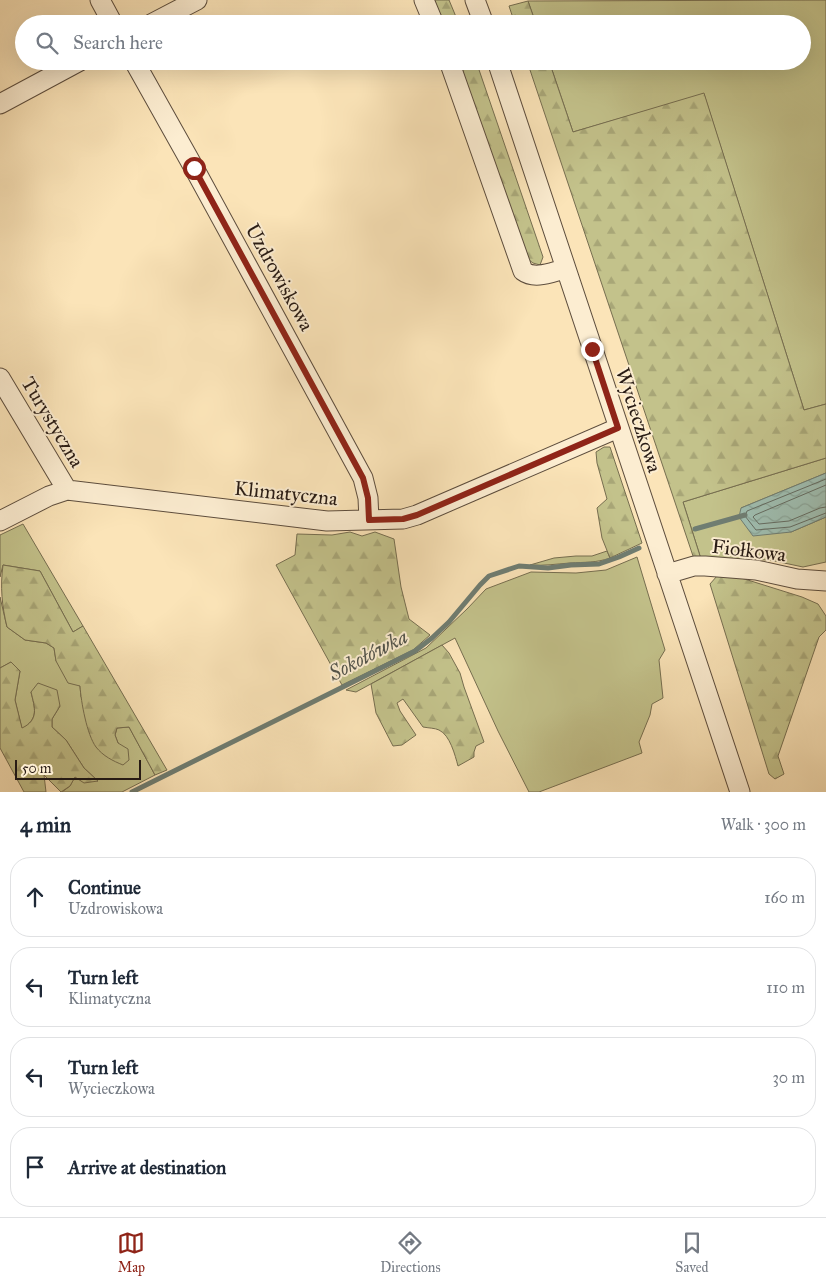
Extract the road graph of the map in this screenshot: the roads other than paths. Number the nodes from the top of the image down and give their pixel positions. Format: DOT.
graph roads {
  1 [pos="100,0"];
  2 [pos="197,0"];
  3 [pos="424,0"];
  4 [pos="475,0"];
  5 [pos="108,15"];
  6 [pos="168,15"];
  7 [pos="430,15"];
  8 [pos="481,15"];
  9 [pos="63,70"];
  10 [pos="139,70"];
  11 [pos="452,70"];
  12 [pos="500,70"];
  13 [pos="0,104"];
  14 [pos="566,269"];
  15 [pos="0,378"];
  16 [pos="618,428"];
  17 [pos="67,490"];
  18 [pos="369,520"];
  19 [pos="0,521"];
  20 [pos="667,574"];
  21 [pos="826,581"];
  22 [pos="740,792"];
  1 -- 5 [label="street"];
  2 -- 6 [label="street"];
  3 -- 7 [label="street"];
  4 -- 8 [label="street"];
  9 -- 13 [label="street"];
  10 -- 18 [label="street, Uzdrowiskowa"];
  11 -- 14 [label="street"];
  12 -- 14 [label="street, Wycieczkowa"];
  14 -- 16 [label="street, Wycieczkowa"];
  15 -- 17 [label="street, Turystyczna"];
  16 -- 18 [label="street, Klimatyczna"];
  16 -- 20 [label="street, Wycieczkowa"];
  17 -- 18 [label="street, Klimatyczna"];
  17 -- 19 [label="street, Klimatyczna"];
  20 -- 21 [label="street, Fiołkowa"];
  20 -- 22 [label="street, Wycieczkowa"];
}
